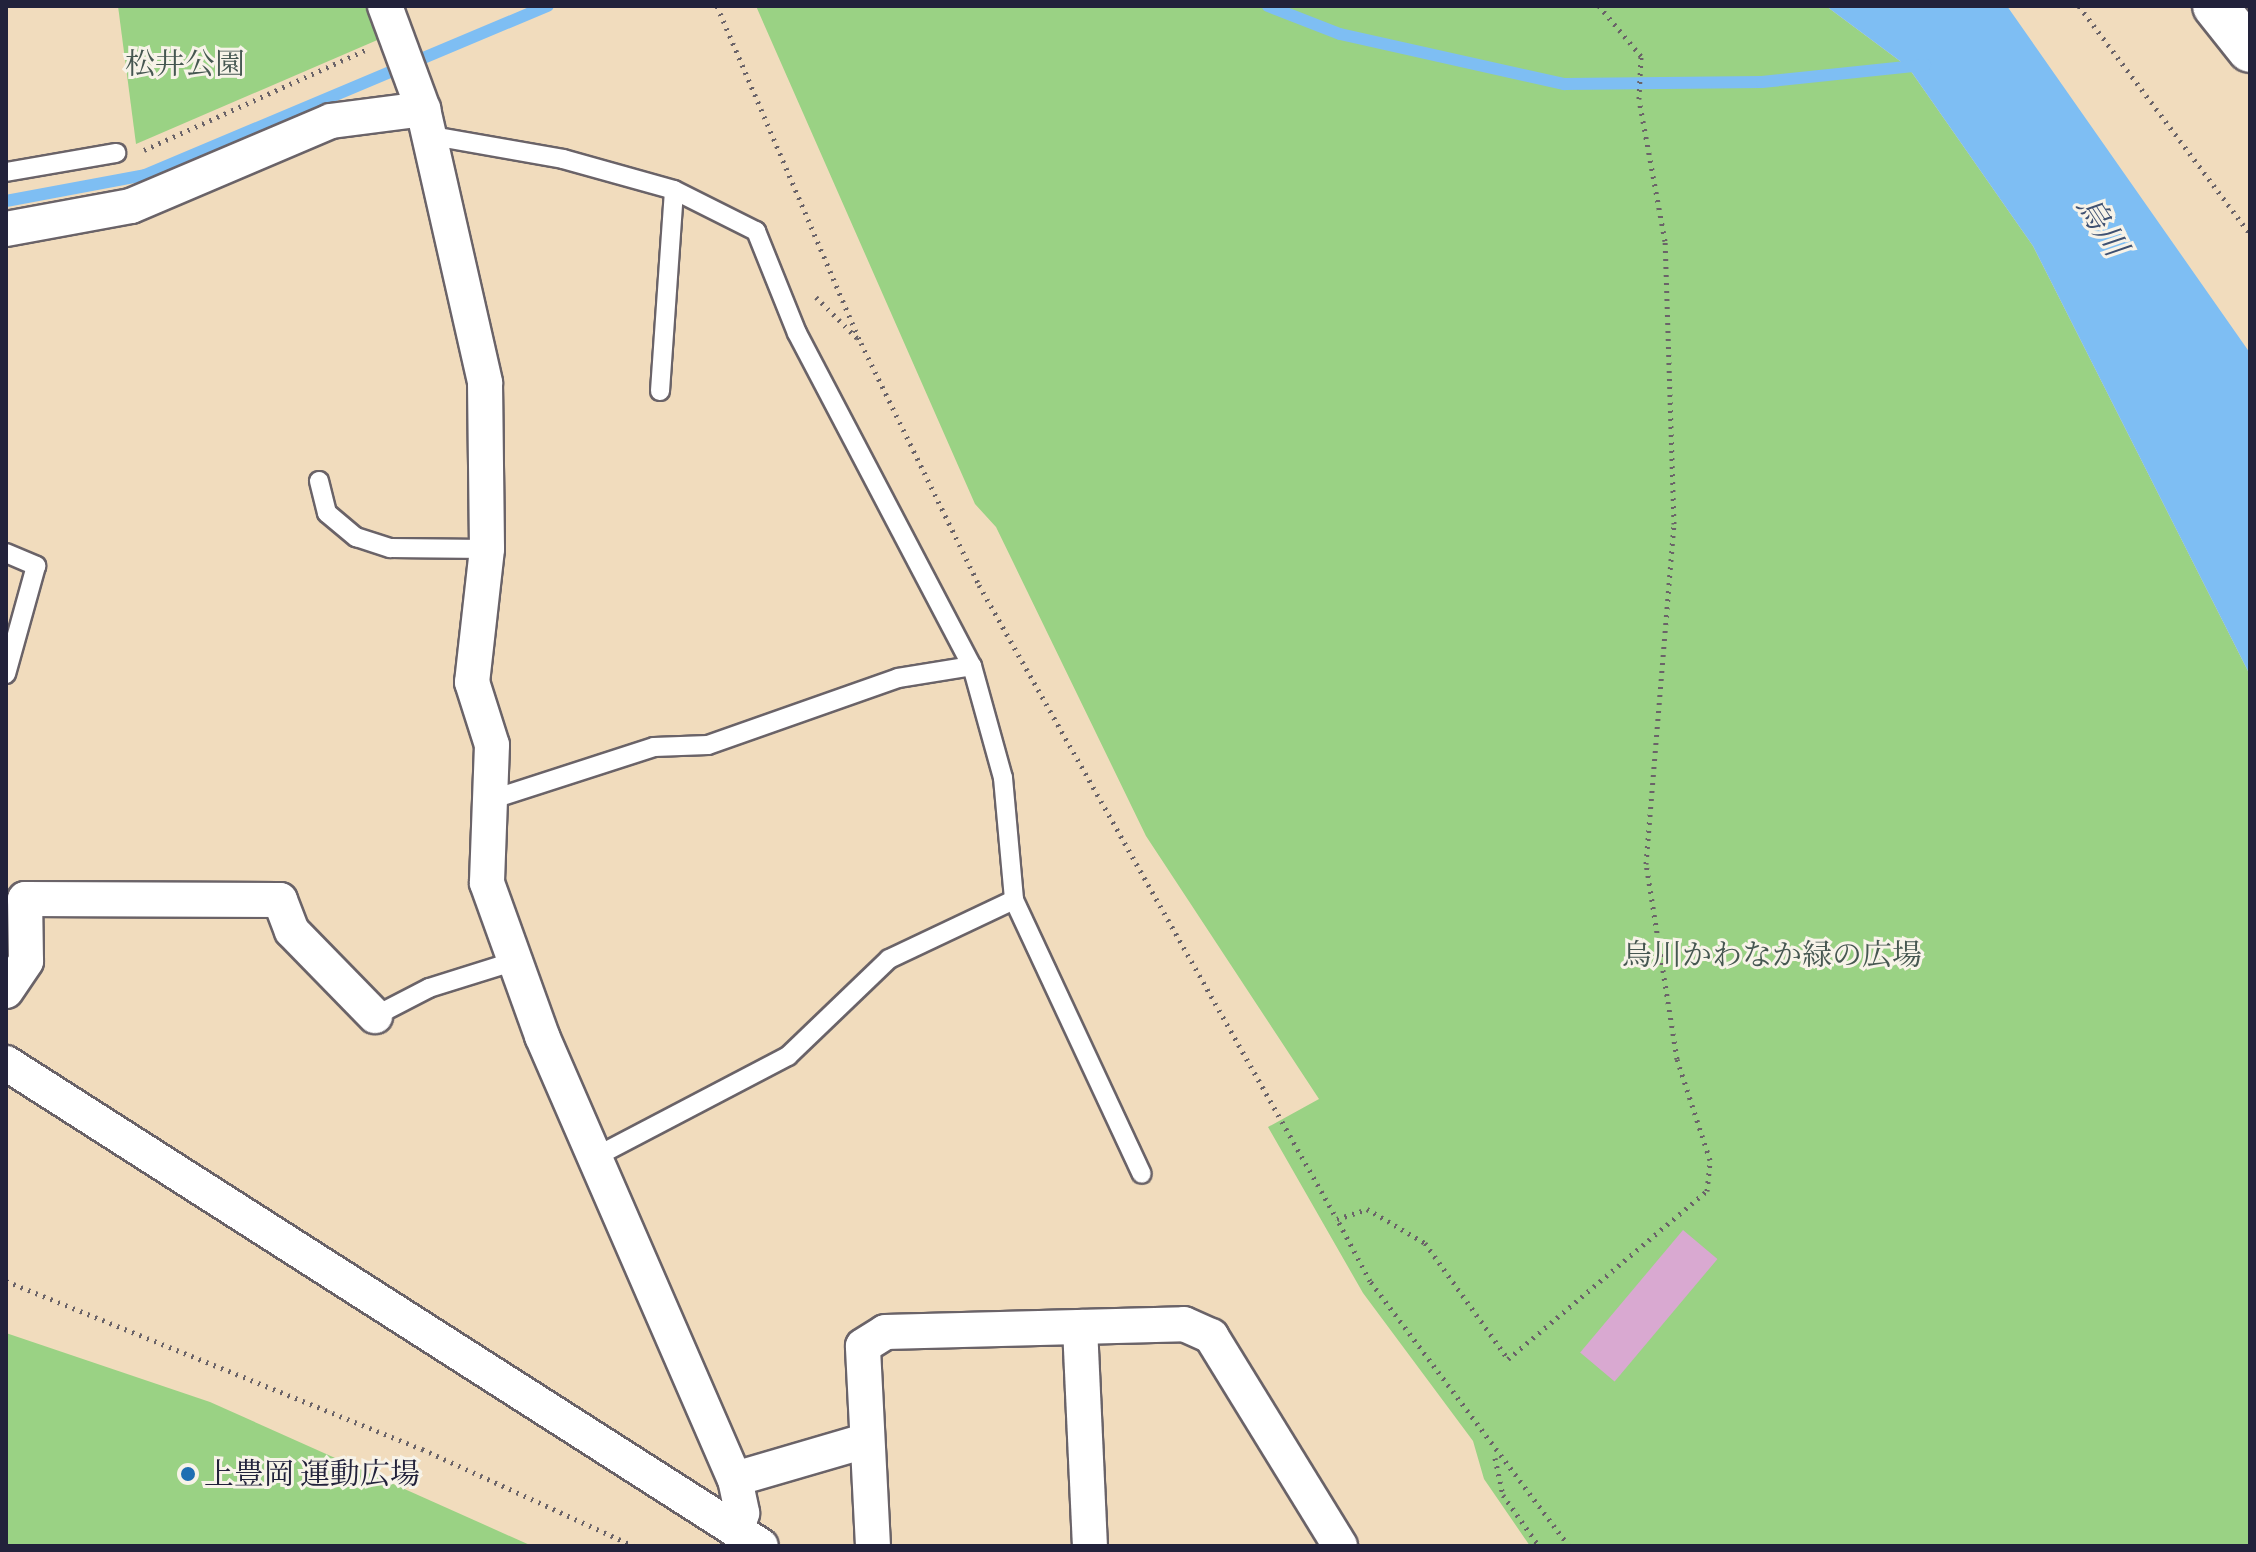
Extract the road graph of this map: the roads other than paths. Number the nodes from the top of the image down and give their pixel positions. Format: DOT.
graph roads {
  1 [pos="2215,6"];
  2 [pos="399,41"];
  3 [pos="2250,50"];
  4 [pos="425,122"];
  5 [pos="116,153"];
  6 [pos="6,172"];
  7 [pos="674,190"];
  8 [pos="6,229"];
  9 [pos="660,391"];
  10 [pos="319,481"];
  11 [pos="487,549"];
  12 [pos="6,553"];
  13 [pos="972,666"];
  14 [pos="6,674"];
  15 [pos="487,801"];
  16 [pos="1014,900"];
  17 [pos="515,961"];
  18 [pos="6,991"];
  19 [pos="375,1016"];
  20 [pos="6,1063"];
  21 [pos="595,1157"];
  22 [pos="1142,1174"];
  23 [pos="1080,1327"];
  24 [pos="865,1441"];
  25 [pos="735,1479"];
  26 [pos="749,1538"];
  27 [pos="873,1546"];
  28 [pos="1090,1546"];
  29 [pos="1340,1546"];
  1 -- 3 [label="highway"];
  2 -- 4 [label="street"];
  4 -- 7 [label="lane"];
  4 -- 8 [label="street"];
  4 -- 11 [label="street"];
  5 -- 6 [label="lane"];
  7 -- 9 [label="lane"];
  7 -- 13 [label="lane"];
  10 -- 11 [label="lane"];
  11 -- 15 [label="street"];
  12 -- 14 [label="lane"];
  13 -- 15 [label="lane"];
  13 -- 16 [label="lane"];
  15 -- 17 [label="street"];
  16 -- 21 [label="lane"];
  16 -- 22 [label="lane"];
  17 -- 19 [label="lane"];
  17 -- 21 [label="street"];
  18 -- 19 [label="street"];
  20 -- 26 [label="street"];
  21 -- 25 [label="street"];
  23 -- 24 [label="street"];
  23 -- 28 [label="street"];
  23 -- 29 [label="street"];
  24 -- 25 [label="street"];
  24 -- 27 [label="street"];
  25 -- 26 [label="street"];
}
